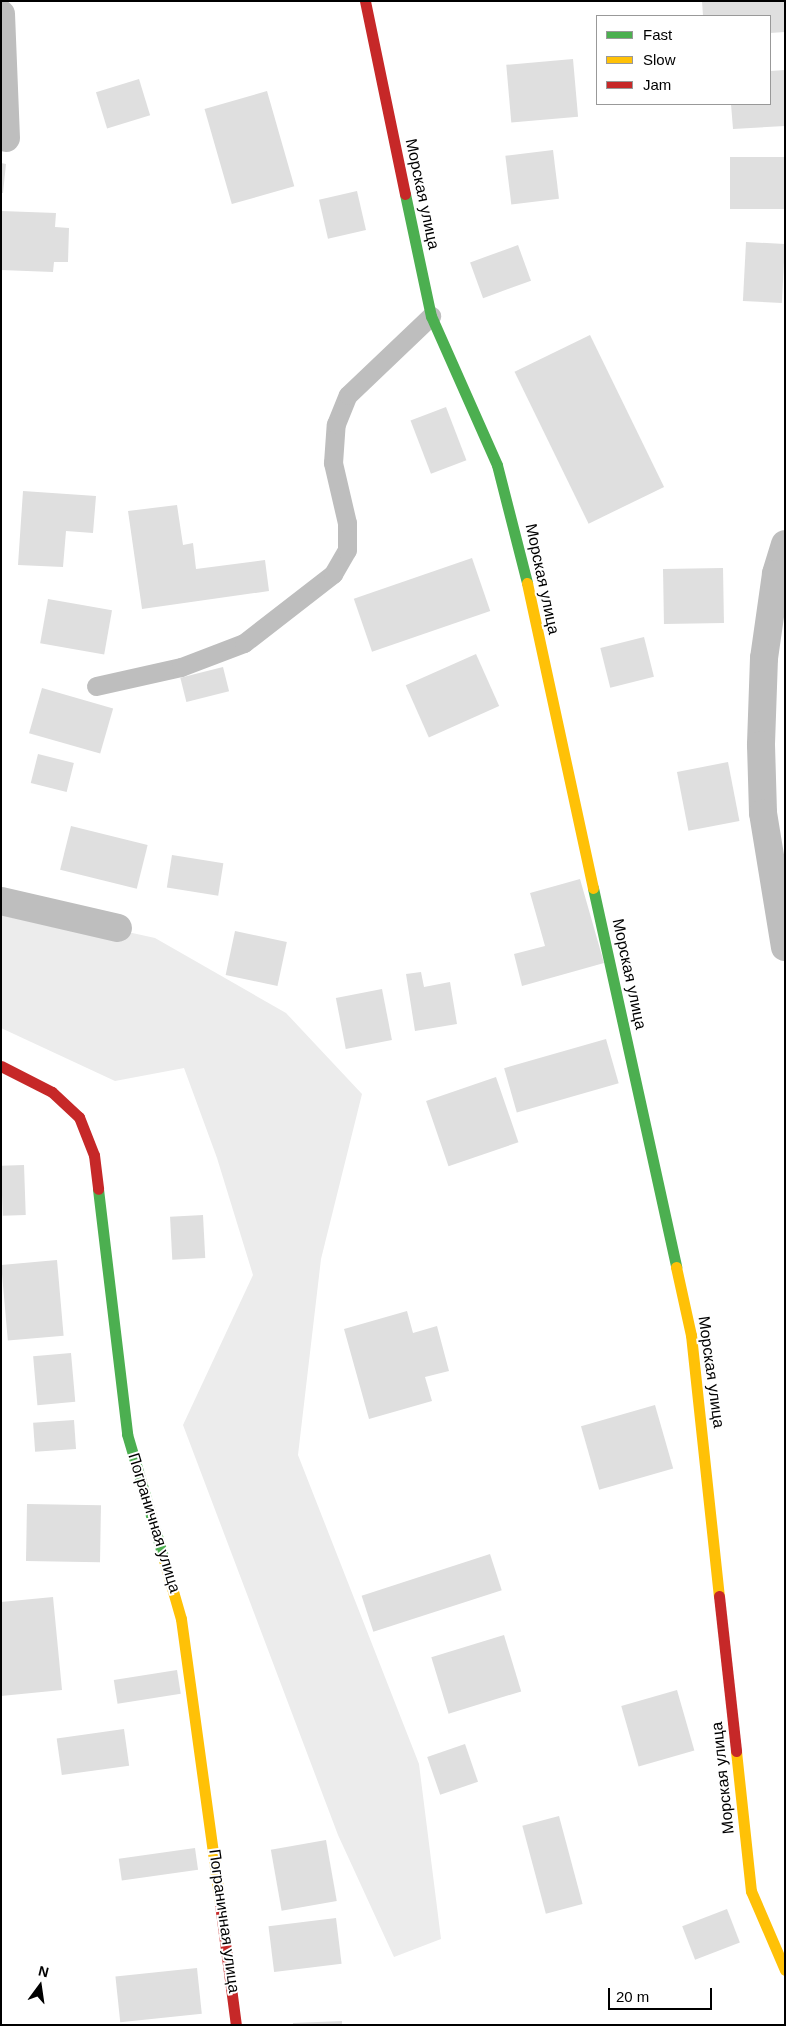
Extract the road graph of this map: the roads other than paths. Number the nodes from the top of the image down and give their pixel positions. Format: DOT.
graph roads {
  1 [pos="365,1"];
  2 [pos="1,14"];
  3 [pos="6,138"];
  4 [pos="431,316"];
  5 [pos="785,544"];
  6 [pos="96,686"];
  7 [pos="1,901"];
  8 [pos="118,928"];
  9 [pos="785,947"];
  10 [pos="1,1066"];
  11 [pos="785,1970"];
  12 [pos="236,2025"];
  1 -- 4 [label="street, Морская улица"];
  2 -- 3 [label="street"];
  4 -- 6 [label="lane"];
  4 -- 11 [label="street, Морская улица"];
  5 -- 9 [label="street"];
  7 -- 8 [label="street"];
  10 -- 12 [label="street, Пограничная улица"];
}
